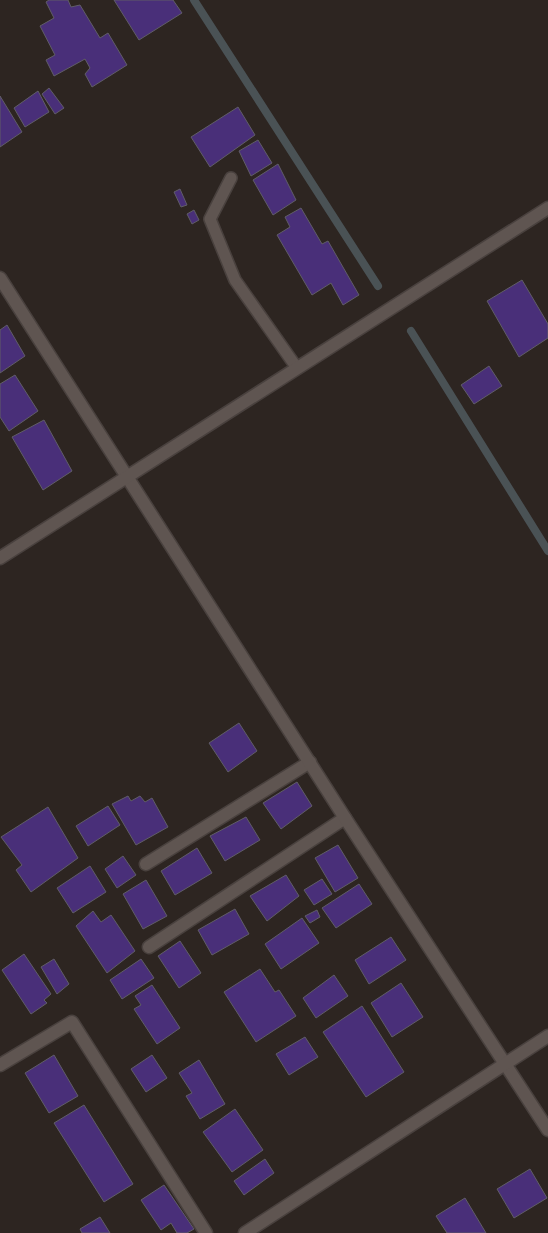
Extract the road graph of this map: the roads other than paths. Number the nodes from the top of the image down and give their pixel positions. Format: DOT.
graph roads {
  1 [pos="231,178"];
  2 [pos="548,208"];
  3 [pos="0,278"];
  4 [pos="297,368"];
  5 [pos="127,476"];
  6 [pos="0,558"];
  7 [pos="310,762"];
  8 [pos="345,818"];
  9 [pos="146,864"];
  10 [pos="149,947"];
  11 [pos="548,1036"];
  12 [pos="506,1064"];
  13 [pos="0,1065"];
  14 [pos="548,1130"];
  15 [pos="206,1233"];
  16 [pos="245,1233"];
  1 -- 4 [label="lane"];
  2 -- 4 [label="street"];
  3 -- 5 [label="street"];
  4 -- 5 [label="street"];
  5 -- 6 [label="street"];
  5 -- 7 [label="street"];
  7 -- 8 [label="street"];
  7 -- 9 [label="street"];
  8 -- 10 [label="street"];
  8 -- 12 [label="street"];
  11 -- 12 [label="street"];
  12 -- 14 [label="street"];
  12 -- 16 [label="street"];
  13 -- 15 [label="street"];
}
